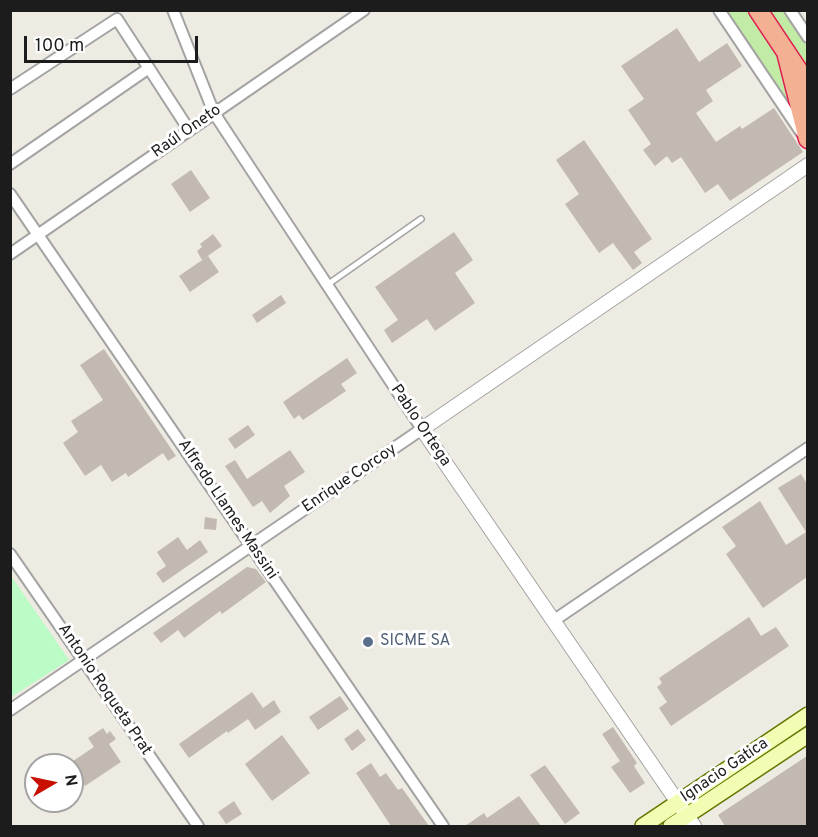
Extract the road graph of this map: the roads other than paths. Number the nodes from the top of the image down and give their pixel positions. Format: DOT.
graph roads {
  1 [pos="173,10"];
  2 [pos="364,10"];
  3 [pos="719,10"];
  4 [pos="758,10"];
  5 [pos="772,10"];
  6 [pos="790,10"];
  7 [pos="807,36"];
  8 [pos="781,46"];
  9 [pos="149,68"];
  10 [pos="807,85"];
  11 [pos="10,89"];
  12 [pos="214,113"];
  13 [pos="189,130"];
  14 [pos="807,140"];
  15 [pos="10,164"];
  16 [pos="807,165"];
  17 [pos="10,194"];
  18 [pos="421,219"];
  19 [pos="39,234"];
  20 [pos="10,254"];
  21 [pos="327,285"];
  22 [pos="422,429"];
  23 [pos="807,448"];
  24 [pos="251,546"];
  25 [pos="10,554"];
  26 [pos="554,621"];
  27 [pos="85,662"];
  28 [pos="10,710"];
  29 [pos="807,715"];
  30 [pos="807,735"];
  31 [pos="678,803"];
  32 [pos="690,821"];
  33 [pos="198,826"];
  34 [pos="443,826"];
  35 [pos="643,826"];
  36 [pos="671,826"];
  1 -- 12 [label="street, Pablo Ortega"];
  2 -- 12 [label="street, Raúl Oneto"];
  3 -- 14 [label="street"];
  4 -- 8 [label="highway"];
  5 -- 8 [label="highway"];
  6 -- 7 [label="street"];
  8 -- 10 [label="highway"];
  8 -- 14 [label="highway"];
  9 -- 11 [label="street"];
  9 -- 13 [label="street"];
  9 -- 15 [label="street"];
  12 -- 13 [label="street, Raúl Oneto"];
  12 -- 21 [label="street, Pablo Ortega"];
  13 -- 19 [label="street, Raúl Oneto"];
  16 -- 22 [label="street, Enrique Corcoy"];
  17 -- 19 [label="street, Alfredo Llames Massini"];
  18 -- 21 [label="lane"];
  19 -- 20 [label="street, Raúl Oneto"];
  19 -- 24 [label="street, Alfredo Llames Massini"];
  21 -- 22 [label="street, Pablo Ortega"];
  22 -- 24 [label="street, Enrique Corcoy"];
  22 -- 26 [label="street, Pablo Ortega"];
  23 -- 26 [label="street"];
  24 -- 27 [label="street, Enrique Corcoy"];
  24 -- 34 [label="street, Alfredo Llames Massini"];
  25 -- 27 [label="street, Antonio Roqueta Prat"];
  26 -- 31 [label="street, Pablo Ortega"];
  27 -- 28 [label="street, Enrique Corcoy"];
  27 -- 33 [label="street, Antonio Roqueta Prat"];
  29 -- 31 [label="main road, Ignacio Gatica"];
  30 -- 32 [label="main road, Ignacio Gatica"];
  31 -- 32 [label="street, Pablo Ortega"];
  31 -- 35 [label="main road, Ignacio Gatica"];
  32 -- 36 [label="main road, Ignacio Gatica"];
}
